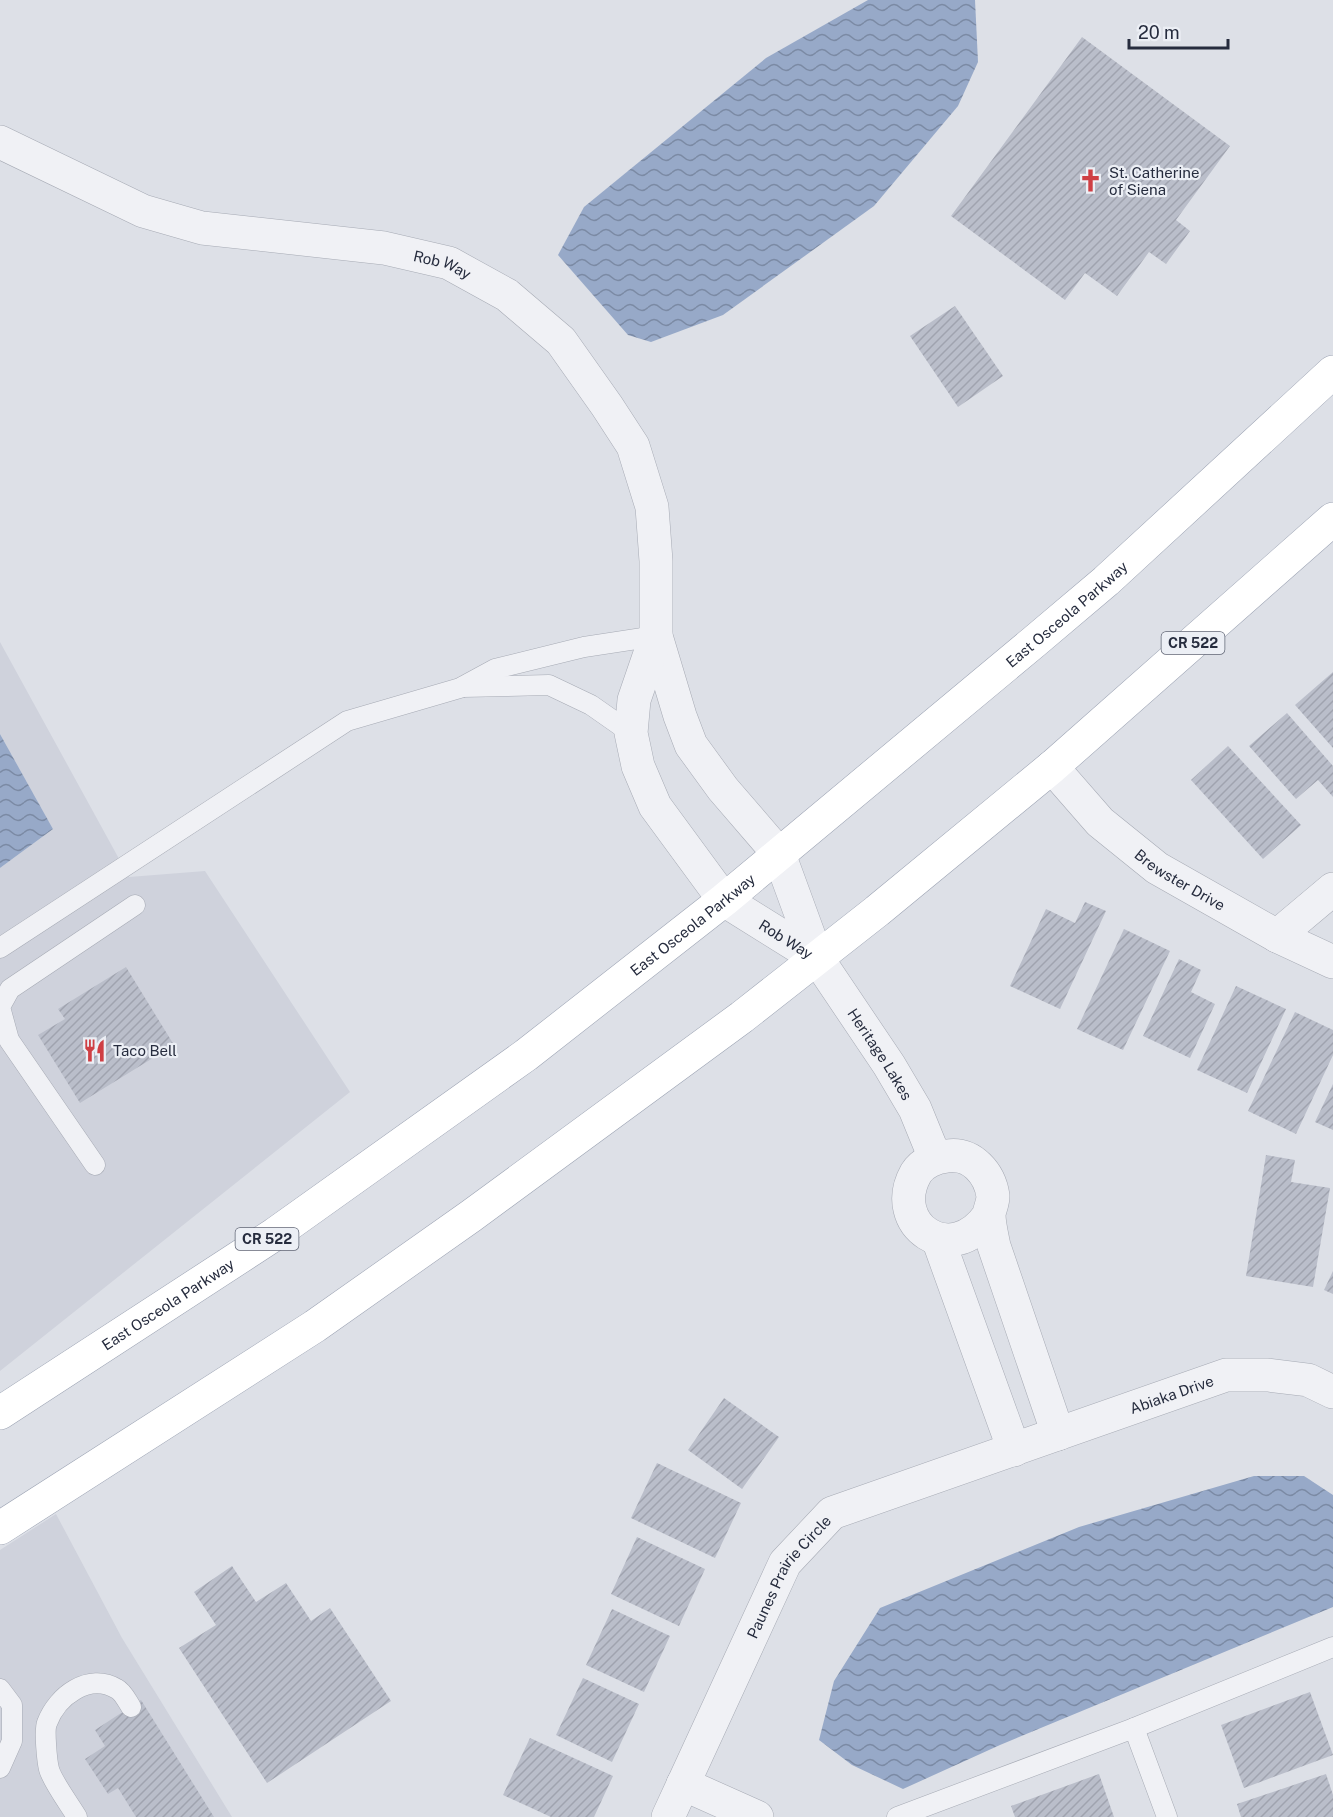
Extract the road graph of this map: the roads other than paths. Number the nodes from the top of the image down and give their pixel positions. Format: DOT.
graph roads {
  1 [pos="0,142"];
  2 [pos="1333,372"];
  3 [pos="1333,519"];
  4 [pos="656,636"];
  5 [pos="460,688"];
  6 [pos="631,733"];
  7 [pos="1052,767"];
  8 [pos="779,854"];
  9 [pos="1333,889"];
  10 [pos="724,900"];
  11 [pos="135,905"];
  12 [pos="1277,936"];
  13 [pos="0,948"];
  14 [pos="817,958"];
  15 [pos="1333,962"];
  16 [pos="935,1158"];
  17 [pos="95,1165"];
  18 [pos="989,1215"];
  19 [pos="938,1239"];
  20 [pos="1333,1392"];
  21 [pos="0,1413"];
  22 [pos="1058,1434"];
  23 [pos="1014,1450"];
  24 [pos="0,1527"];
  25 [pos="1333,1647"];
  26 [pos="0,1689"];
  27 [pos="131,1707"];
  28 [pos="1134,1728"];
  29 [pos="0,1768"];
  30 [pos="683,1784"];
  31 [pos="77,1817"];
  32 [pos="668,1817"];
  33 [pos="757,1817"];
  34 [pos="897,1817"];
  35 [pos="1167,1817"];
  1 -- 4 [label="street, Rob Way"];
  2 -- 8 [label="main road, East Osceola Parkway / CR 522"];
  3 -- 7 [label="main road, CR 522"];
  4 -- 5 [label="lane"];
  4 -- 6 [label="street, Rob Way"];
  4 -- 8 [label="street, Rob Way"];
  5 -- 6 [label="lane"];
  5 -- 13 [label="lane"];
  6 -- 10 [label="street, Rob Way"];
  7 -- 12 [label="street, Brewster Drive"];
  7 -- 14 [label="main road, CR 522"];
  8 -- 10 [label="main road, East Osceola Parkway / CR 522"];
  8 -- 14 [label="street, Rob Way"];
  9 -- 12 [label="street"];
  10 -- 14 [label="street, Rob Way"];
  10 -- 21 [label="main road, East Osceola Parkway / CR 522"];
  11 -- 17 [label="lane"];
  12 -- 15 [label="street, Brewster Drive"];
  14 -- 16 [label="street, Heritage Lakes"];
  14 -- 24 [label="main road, CR 522"];
  16 -- 18 [label="street"];
  16 -- 19 [label="street"];
  18 -- 19 [label="street"];
  18 -- 22 [label="street"];
  19 -- 23 [label="street"];
  20 -- 22 [label="street, Abiaka Drive"];
  22 -- 23 [label="street, Abiaka Drive"];
  23 -- 30 [label="street, Paunes Prairie Circle"];
  25 -- 28 [label="lane"];
  26 -- 29 [label="lane"];
  27 -- 31 [label="lane"];
  28 -- 34 [label="lane"];
  28 -- 35 [label="lane"];
  30 -- 32 [label="street, Paunes Prairie Circle"];
  30 -- 33 [label="street"];
}
